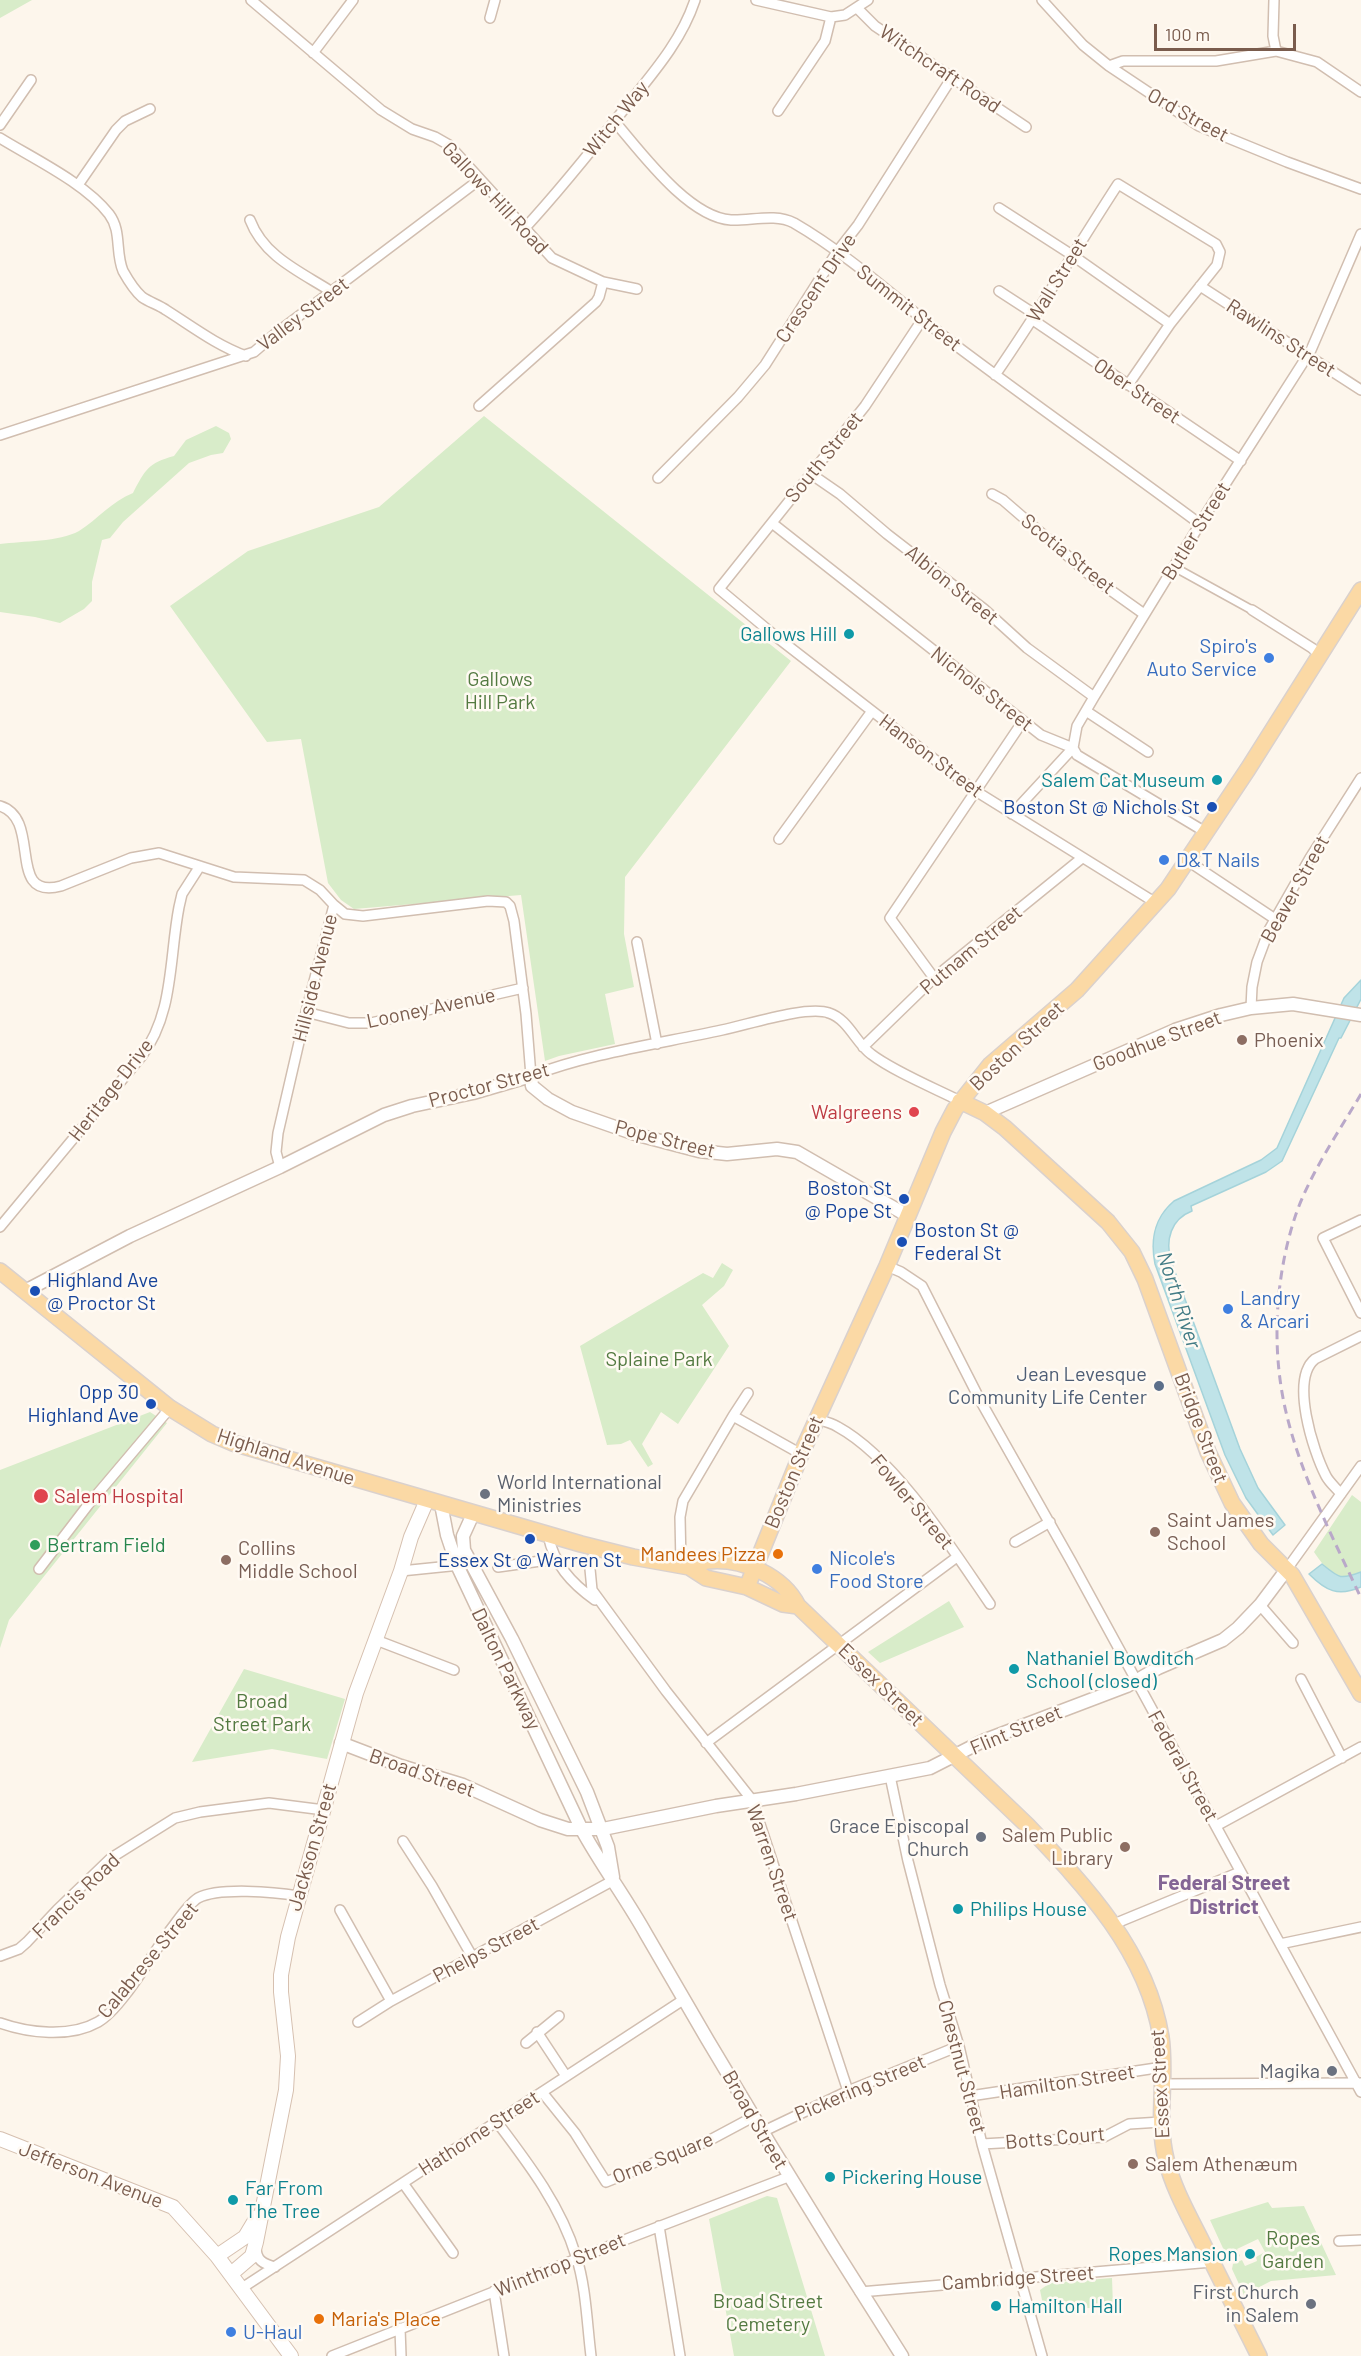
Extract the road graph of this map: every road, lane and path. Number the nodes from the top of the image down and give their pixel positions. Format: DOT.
graph roads {
  1 [pos="252,0"];
  2 [pos="353,0"];
  3 [pos="495,0"];
  4 [pos="695,0"];
  5 [pos="756,0"];
  6 [pos="868,0"];
  7 [pos="1042,0"];
  8 [pos="1274,0"];
  9 [pos="857,8"];
  10 [pos="831,17"];
  11 [pos="490,18"];
  12 [pos="1276,51"];
  13 [pos="313,52"];
  14 [pos="1108,66"];
  15 [pos="951,79"];
  16 [pos="31,80"];
  17 [pos="1361,92"];
  18 [pos="150,109"];
  19 [pos="778,111"];
  20 [pos="615,122"];
  21 [pos="0,125"];
  22 [pos="1026,127"];
  23 [pos="4,141"];
  24 [pos="1,151"];
  25 [pos="479,180"];
  26 [pos="78,185"];
  27 [pos="1361,189"];
  28 [pos="999,208"];
  29 [pos="250,220"];
  30 [pos="524,229"];
  31 [pos="1361,234"];
  32 [pos="837,252"];
  33 [pos="1072,255"];
  34 [pos="603,282"];
  35 [pos="1200,286"];
  36 [pos="637,289"];
  37 [pos="999,291"];
  38 [pos="332,292"];
  39 [pos="1035,318"];
  40 [pos="922,320"];
  41 [pos="1170,324"];
  42 [pos="246,356"];
  43 [pos="1308,356"];
  44 [pos="995,375"];
  45 [pos="1128,385"];
  46 [pos="1361,390"];
  47 [pos="479,406"];
  48 [pos="0,435"];
  49 [pos="1241,461"];
  50 [pos="811,474"];
  51 [pos="658,478"];
  52 [pos="992,494"];
  53 [pos="772,523"];
  54 [pos="1200,524"];
  55 [pos="1174,567"];
  56 [pos="719,589"];
  57 [pos="1361,590"];
  58 [pos="1252,610"];
  59 [pos="1144,614"];
  60 [pos="1320,655"];
  61 [pos="1094,697"];
  62 [pos="872,711"];
  63 [pos="1086,711"];
  64 [pos="1023,721"];
  65 [pos="1073,748"];
  66 [pos="1148,752"];
  67 [pos="1361,778"];
  68 [pos="974,790"];
  69 [pos="1,806"];
  70 [pos="1012,814"];
  71 [pos="1207,833"];
  72 [pos="779,839"];
  73 [pos="1082,858"];
  74 [pos="1188,861"];
  75 [pos="200,866"];
  76 [pos="1156,903"];
  77 [pos="334,905"];
  78 [pos="1275,919"];
  79 [pos="637,942"];
  80 [pos="934,978"];
  81 [pos="523,988"];
  82 [pos="1251,1008"];
  83 [pos="306,1011"];
  84 [pos="1361,1015"];
  85 [pos="657,1044"];
  86 [pos="863,1047"];
  87 [pos="531,1076"];
  88 [pos="960,1101"];
  89 [pos="985,1113"];
  90 [pos="280,1167"];
  91 [pos="908,1215"];
  92 [pos="1361,1220"];
  93 [pos="0,1227"];
  94 [pos="887,1266"];
  95 [pos="0,1271"];
  96 [pos="25,1290"];
  97 [pos="1361,1313"];
  98 [pos="1361,1336"];
  99 [pos="748,1393"];
  100 [pos="170,1408"];
  101 [pos="733,1416"];
  102 [pos="816,1419"];
  103 [pos="801,1454"];
  104 [pos="1361,1466"];
  105 [pos="1341,1494"];
  106 [pos="434,1502"];
  107 [pos="473,1514"];
  108 [pos="1050,1522"];
  109 [pos="548,1535"];
  110 [pos="1015,1542"];
  111 [pos="596,1548"];
  112 [pos="957,1557"];
  113 [pos="555,1559"];
  114 [pos="470,1564"];
  115 [pos="457,1565"];
  116 [pos="685,1566"];
  117 [pos="498,1567"];
  118 [pos="39,1569"];
  119 [pos="754,1569"];
  120 [pos="1287,1569"];
  121 [pos="401,1571"];
  122 [pos="747,1587"];
  123 [pos="990,1604"];
  124 [pos="601,1605"];
  125 [pos="1260,1605"];
  126 [pos="798,1606"];
  127 [pos="376,1640"];
  128 [pos="1293,1643"];
  129 [pos="838,1644"];
  130 [pos="454,1670"];
  131 [pos="1301,1679"];
  132 [pos="1136,1681"];
  133 [pos="1361,1694"];
  134 [pos="341,1743"];
  135 [pos="706,1743"];
  136 [pos="1361,1747"];
  137 [pos="955,1756"];
  138 [pos="1342,1758"];
  139 [pos="890,1776"];
  140 [pos="752,1800"];
  141 [pos="324,1810"];
  142 [pos="1216,1826"];
  143 [pos="603,1829"];
  144 [pos="582,1830"];
  145 [pos="403,1841"];
  146 [pos="1240,1872"];
  147 [pos="614,1880"];
  148 [pos="298,1896"];
  149 [pos="340,1910"];
  150 [pos="1114,1924"];
  151 [pos="1361,1927"];
  152 [pos="1280,1944"];
  153 [pos="0,1956"];
  154 [pos="473,1958"];
  155 [pos="683,2000"];
  156 [pos="391,2001"];
  157 [pos="558,2016"];
  158 [pos="358,2022"];
  159 [pos="0,2023"];
  160 [pos="537,2032"];
  161 [pos="526,2043"];
  162 [pos="959,2046"];
  163 [pos="1163,2067"];
  164 [pos="566,2076"];
  165 [pos="1162,2084"];
  166 [pos="1359,2086"];
  167 [pos="848,2091"];
  168 [pos="542,2092"];
  169 [pos="970,2096"];
  170 [pos="753,2117"];
  171 [pos="497,2122"];
  172 [pos="1161,2122"];
  173 [pos="762,2132"];
  174 [pos="0,2139"];
  175 [pos="982,2144"];
  176 [pos="788,2177"];
  177 [pos="403,2183"];
  178 [pos="262,2207"];
  179 [pos="659,2226"];
  180 [pos="1361,2240"];
  181 [pos="1340,2241"];
  182 [pos="256,2242"];
  183 [pos="453,2253"];
  184 [pos="217,2256"];
  185 [pos="577,2258"];
  186 [pos="1212,2262"];
  187 [pos="275,2267"];
  188 [pos="231,2274"];
  189 [pos="1019,2279"];
  190 [pos="242,2288"];
  191 [pos="494,2292"];
  192 [pos="860,2292"];
  193 [pos="400,2328"];
  194 [pos="1255,2352"];
  195 [pos="291,2356"];
  196 [pos="332,2356"];
  197 [pos="401,2356"];
  198 [pos="504,2356"];
  199 [pos="591,2356"];
  200 [pos="680,2356"];
  201 [pos="902,2356"];
  202 [pos="1042,2356"];
  1 -- 13 [label="street, Gallows Hill Road"];
  2 -- 13 [label="street"];
  3 -- 11 [label="street"];
  4 -- 20 [label="street, Witch Way"];
  5 -- 10 [label="street"];
  6 -- 9 [label="street"];
  7 -- 14 [label="street, Ord Street"];
  8 -- 12 [label="street"];
  9 -- 10 [label="street"];
  9 -- 15 [label="street, Witchcraft Road"];
  10 -- 19 [label="street"];
  12 -- 14 [label="street"];
  12 -- 17 [label="street"];
  13 -- 25 [label="street, Gallows Hill Road"];
  14 -- 27 [label="street, Ord Street"];
  15 -- 22 [label="street, Witchcraft Road"];
  15 -- 32 [label="street, Crescent Drive"];
  16 -- 21 [label="street"];
  18 -- 26 [label="street"];
  20 -- 30 [label="street, Witch Way"];
  20 -- 32 [label="street, Summit Street"];
  23 -- 24 [label="street"];
  23 -- 26 [label="street"];
  25 -- 30 [label="street, Gallows Hill Road"];
  25 -- 38 [label="street, Valley Street"];
  26 -- 42 [label="street"];
  28 -- 33 [label="street"];
  29 -- 38 [label="street"];
  30 -- 34 [label="street, Gallows Hill Road"];
  31 -- 43 [label="street, Butler Street"];
  32 -- 40 [label="street, Summit Street"];
  32 -- 51 [label="street, Crescent Drive"];
  33 -- 35 [label="street, Wall Street"];
  33 -- 39 [label="street, Wall Street"];
  33 -- 41 [label="street"];
  34 -- 36 [label="street, Gallows Hill Road"];
  34 -- 47 [label="street"];
  35 -- 41 [label="street"];
  35 -- 43 [label="street, Rawlins Street"];
  37 -- 39 [label="street, Ober Street"];
  38 -- 42 [label="street, Valley Street"];
  39 -- 44 [label="street, Wall Street"];
  39 -- 45 [label="street, Ober Street"];
  40 -- 44 [label="street, Summit Street"];
  40 -- 50 [label="street, South Street"];
  41 -- 45 [label="street"];
  42 -- 48 [label="street, Valley Street"];
  43 -- 46 [label="street, Rawlins Street"];
  43 -- 49 [label="street, Butler Street"];
  44 -- 54 [label="street, Summit Street"];
  45 -- 49 [label="street, Ober Street"];
  49 -- 54 [label="street, Butler Street"];
  50 -- 53 [label="street, South Street"];
  50 -- 61 [label="street, Albion Street"];
  52 -- 59 [label="street, Scotia Street"];
  53 -- 56 [label="street, South Street"];
  53 -- 64 [label="street, Nichols Street"];
  54 -- 55 [label="street, Butler Street"];
  55 -- 58 [label="street"];
  55 -- 59 [label="street, Butler Street"];
  56 -- 62 [label="street, Hanson Street"];
  57 -- 60 [label="main road, Boston Street"];
  58 -- 60 [label="street"];
  59 -- 61 [label="street, Butler Street"];
  60 -- 71 [label="main road, Boston Street"];
  61 -- 63 [label="street, Butler Street"];
  62 -- 68 [label="street, Hanson Street"];
  62 -- 72 [label="street"];
  63 -- 65 [label="street, Butler Street"];
  63 -- 66 [label="street"];
  64 -- 65 [label="street, Nichols Street"];
  64 -- 68 [label="street"];
  65 -- 70 [label="street, Butler Street"];
  65 -- 71 [label="street, Nichols Street"];
  67 -- 78 [label="street, Beaver Street"];
  68 -- 70 [label="street, Hanson Street"];
  68 -- 80 [label="street"];
  69 -- 75 [label="street, Hillside Avenue"];
  70 -- 73 [label="street, Hanson Street"];
  71 -- 74 [label="main road, Boston Street"];
  73 -- 76 [label="street, Hanson Street"];
  73 -- 80 [label="street, Putnam Street"];
  74 -- 76 [label="main road, Boston Street"];
  74 -- 78 [label="street"];
  75 -- 77 [label="street, Hillside Avenue"];
  75 -- 93 [label="street, Heritage Drive"];
  76 -- 88 [label="main road, Boston Street"];
  77 -- 81 [label="street"];
  77 -- 83 [label="street, Hillside Avenue"];
  78 -- 82 [label="street, Beaver Street"];
  79 -- 85 [label="street"];
  80 -- 86 [label="street, Putnam Street"];
  81 -- 83 [label="street, Looney Avenue"];
  81 -- 87 [label="street"];
  82 -- 84 [label="street, Goodhue Street"];
  82 -- 89 [label="street, Goodhue Street"];
  83 -- 90 [label="street, Hillside Avenue"];
  85 -- 86 [label="street, Proctor Street"];
  85 -- 87 [label="street, Proctor Street"];
  86 -- 88 [label="street, Proctor Street"];
  87 -- 90 [label="street, Proctor Street"];
  87 -- 91 [label="street, Pope Street"];
  88 -- 89 [label="main road, Bridge Street"];
  88 -- 91 [label="main road, Boston Street"];
  89 -- 120 [label="main road, Bridge Street"];
  90 -- 96 [label="street, Proctor Street"];
  91 -- 94 [label="main road, Boston Street"];
  92 -- 97 [label="street"];
  94 -- 102 [label="main road, Boston Street"];
  94 -- 108 [label="street, Federal Street"];
  95 -- 96 [label="main road, Highland Avenue"];
  96 -- 100 [label="main road, Highland Avenue"];
  98 -- 105 [label="street"];
  99 -- 101 [label="street"];
  100 -- 106 [label="main road, Highland Avenue"];
  100 -- 118 [label="street"];
  101 -- 103 [label="street"];
  101 -- 116 [label="street"];
  102 -- 103 [label="main road, Boston Street"];
  102 -- 112 [label="street, Fowler Street"];
  103 -- 119 [label="main road, Boston Street"];
  104 -- 105 [label="street, Flint Street"];
  105 -- 120 [label="street, Flint Street"];
  106 -- 107 [label="main road, Highland Avenue"];
  106 -- 115 [label="street, Dalton Parkway"];
  106 -- 121 [label="main road, Jackson Street"];
  107 -- 109 [label="main road, Highland Avenue"];
  107 -- 114 [label="street, Dalton Parkway"];
  108 -- 110 [label="street"];
  108 -- 132 [label="street, Federal Street"];
  109 -- 111 [label="main road, Essex Street"];
  109 -- 113 [label="street, Warren Street"];
  111 -- 116 [label="main road, Essex Street"];
  111 -- 124 [label="street, Warren Street"];
  112 -- 123 [label="street, Fowler Street"];
  112 -- 129 [label="street"];
  113 -- 117 [label="street"];
  113 -- 124 [label="street, Warren Street"];
  114 -- 115 [label="street"];
  114 -- 143 [label="street, Dalton Parkway"];
  115 -- 121 [label="street"];
  115 -- 144 [label="street, Dalton Parkway"];
  116 -- 119 [label="main road, Essex Street"];
  116 -- 122 [label="main road, Essex Street"];
  119 -- 122 [label="main road, Boston Street"];
  119 -- 126 [label="main road, Essex Street"];
  120 -- 125 [label="street, Flint Street"];
  120 -- 133 [label="main road, Bridge Street"];
  121 -- 127 [label="main road, Jackson Street"];
  122 -- 126 [label="main road, Essex Street"];
  124 -- 135 [label="street, Warren Street"];
  125 -- 128 [label="street"];
  125 -- 132 [label="street, Flint Street"];
  126 -- 129 [label="main road, Essex Street"];
  127 -- 130 [label="street"];
  127 -- 134 [label="main road, Jackson Street"];
  129 -- 135 [label="street"];
  129 -- 137 [label="main road, Essex Street"];
  131 -- 138 [label="street"];
  132 -- 137 [label="street, Flint Street"];
  132 -- 142 [label="street, Federal Street"];
  134 -- 141 [label="main road, Jackson Street"];
  134 -- 144 [label="street, Broad Street"];
  135 -- 140 [label="street, Warren Street"];
  136 -- 138 [label="street"];
  137 -- 139 [label="street, Flint Street"];
  137 -- 150 [label="main road, Essex Street"];
  138 -- 142 [label="street"];
  139 -- 140 [label="street, Flint Street"];
  139 -- 162 [label="street, Chestnut Street"];
  140 -- 143 [label="street, Flint Street"];
  140 -- 167 [label="street, Warren Street"];
  141 -- 148 [label="main road, Jackson Street"];
  141 -- 153 [label="street, Francis Road"];
  142 -- 146 [label="street, Federal Street"];
  143 -- 144 [label="street, Flint Street"];
  143 -- 147 [label="street, Broad Street"];
  144 -- 147 [label="street, Broad Street"];
  145 -- 154 [label="street"];
  146 -- 150 [label="street"];
  146 -- 152 [label="street, Federal Street"];
  147 -- 154 [label="street, Phelps Street"];
  147 -- 155 [label="street, Broad Street"];
  148 -- 159 [label="street, Calabrese Street"];
  148 -- 178 [label="main road, Jackson Street"];
  149 -- 156 [label="street"];
  150 -- 163 [label="main road, Essex Street"];
  151 -- 152 [label="street"];
  152 -- 166 [label="street, Federal Street"];
  154 -- 156 [label="street, Phelps Street"];
  155 -- 164 [label="street, Hathorne Street"];
  155 -- 170 [label="street, Broad Street"];
  156 -- 158 [label="street, Phelps Street"];
  157 -- 160 [label="street"];
  160 -- 161 [label="street"];
  160 -- 164 [label="street"];
  162 -- 167 [label="street, Pickering Street"];
  162 -- 169 [label="street, Chestnut Street"];
  163 -- 165 [label="main road, Essex Street"];
  163 -- 169 [label="street, Hamilton Street"];
  164 -- 168 [label="street, Hathorne Street"];
  165 -- 166 [label="street"];
  165 -- 172 [label="main road, Essex Street"];
  167 -- 173 [label="street, Pickering Street"];
  168 -- 170 [label="street, Orne Square"];
  168 -- 171 [label="street, Hathorne Street"];
  169 -- 175 [label="street, Chestnut Street"];
  170 -- 173 [label="street, Broad Street"];
  171 -- 177 [label="street, Hathorne Street"];
  171 -- 185 [label="street"];
  172 -- 175 [label="street, Botts Court"];
  172 -- 186 [label="main road, Essex Street"];
  173 -- 176 [label="street, Broad Street"];
  174 -- 184 [label="main road, Jefferson Avenue"];
  175 -- 189 [label="street, Chestnut Street"];
  176 -- 179 [label="street, Winthrop Street"];
  176 -- 192 [label="street, Broad Street"];
  177 -- 183 [label="street"];
  177 -- 187 [label="street, Hathorne Street"];
  178 -- 182 [label="main road, Jackson Street"];
  178 -- 184 [label="main road, Jackson Street"];
  179 -- 185 [label="street, Winthrop Street"];
  179 -- 200 [label="street"];
  180 -- 181 [label="street"];
  182 -- 187 [label="street"];
  182 -- 188 [label="main road, Jackson Street"];
  184 -- 188 [label="main road, Jefferson Avenue"];
  185 -- 191 [label="street, Winthrop Street"];
  185 -- 199 [label="street"];
  186 -- 189 [label="street, Cambridge Street"];
  186 -- 194 [label="main road, Essex Street"];
  187 -- 190 [label="street, Hathorne Street"];
  188 -- 190 [label="main road, Jefferson Avenue"];
  189 -- 192 [label="street, Cambridge Street"];
  189 -- 202 [label="street, Chestnut Street"];
  190 -- 195 [label="main road, Jefferson Avenue"];
  191 -- 193 [label="street, Winthrop Street"];
  191 -- 198 [label="street"];
  192 -- 201 [label="street, Broad Street"];
  193 -- 196 [label="street, Winthrop Street"];
  193 -- 197 [label="street"];
}
